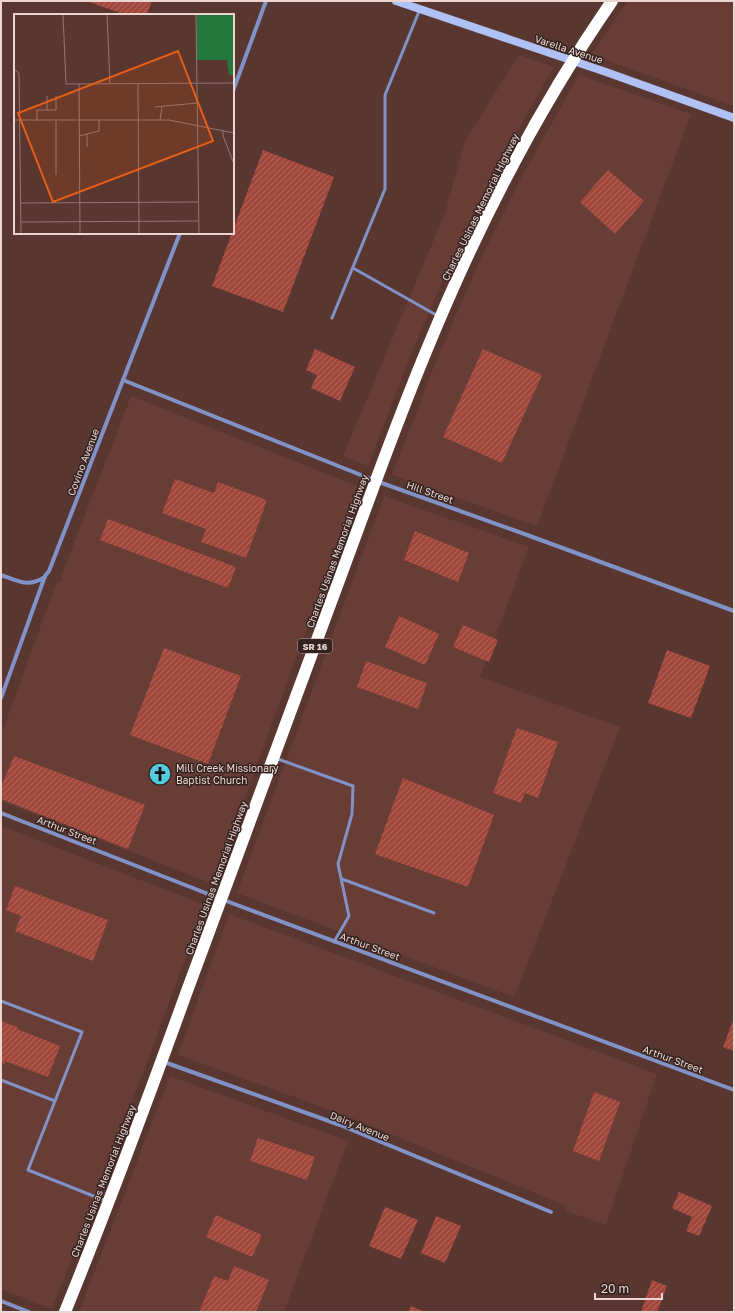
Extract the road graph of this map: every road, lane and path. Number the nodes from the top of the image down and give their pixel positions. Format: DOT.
graph roads {
  1 [pos="266,1"];
  2 [pos="396,1"];
  3 [pos="612,1"];
  4 [pos="420,9"];
  5 [pos="572,61"];
  6 [pos="234,88"];
  7 [pos="734,118"];
  8 [pos="180,234"];
  9 [pos="352,268"];
  10 [pos="332,318"];
  11 [pos="441,318"];
  12 [pos="123,380"];
  13 [pos="376,481"];
  14 [pos="1,575"];
  15 [pos="45,576"];
  16 [pos="734,612"];
  17 [pos="1,698"];
  18 [pos="273,758"];
  19 [pos="1,813"];
  20 [pos="342,879"];
  21 [pos="221,899"];
  22 [pos="434,913"];
  23 [pos="334,942"];
  24 [pos="1,1001"];
  25 [pos="161,1061"];
  26 [pos="1,1080"];
  27 [pos="734,1090"];
  28 [pos="56,1101"];
  29 [pos="108,1201"];
  30 [pos="551,1212"];
  31 [pos="1,1301"];
  32 [pos="29,1312"];
  33 [pos="65,1312"];
  1 -- 6 [label="street"];
  2 -- 4 [label="street, Varella Avenue"];
  3 -- 5 [label="highway, Charles Usinas Memorial Highway / SR 16"];
  4 -- 5 [label="street, Varella Avenue"];
  4 -- 9 [label="lane"];
  5 -- 7 [label="street, Varella Avenue"];
  5 -- 11 [label="highway, Charles Usinas Memorial Highway / SR 16"];
  8 -- 12 [label="street, Covino Avenue"];
  9 -- 10 [label="lane"];
  9 -- 11 [label="lane"];
  11 -- 13 [label="highway, Charles Usinas Memorial Highway / SR 16"];
  12 -- 13 [label="street, Hill Street"];
  12 -- 15 [label="street, Covino Avenue"];
  13 -- 16 [label="street, Hill Street"];
  13 -- 18 [label="highway, Charles Usinas Memorial Highway / SR 16"];
  14 -- 15 [label="street"];
  15 -- 17 [label="street, Covino Avenue"];
  18 -- 20 [label="lane"];
  18 -- 21 [label="highway, Charles Usinas Memorial Highway / SR 16"];
  19 -- 21 [label="street, Arthur Street"];
  20 -- 22 [label="lane"];
  20 -- 23 [label="lane"];
  21 -- 23 [label="street, Arthur Street"];
  21 -- 25 [label="highway, Charles Usinas Memorial Highway / SR 16"];
  23 -- 27 [label="street, Arthur Street"];
  24 -- 28 [label="lane"];
  25 -- 29 [label="highway, Charles Usinas Memorial Highway / SR 16"];
  25 -- 30 [label="street, Dairy Avenue"];
  26 -- 28 [label="lane"];
  28 -- 29 [label="lane"];
  29 -- 33 [label="highway, Charles Usinas Memorial Highway / SR 16"];
  31 -- 32 [label="street"];
}
